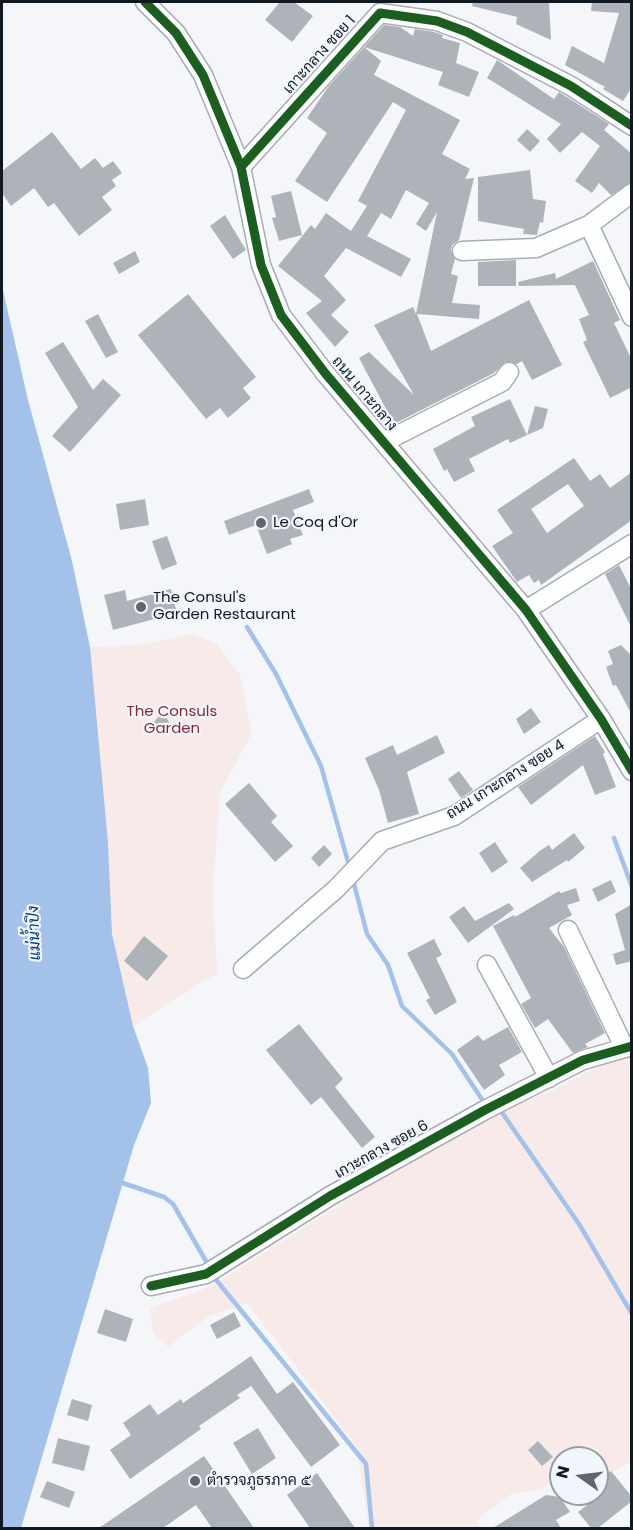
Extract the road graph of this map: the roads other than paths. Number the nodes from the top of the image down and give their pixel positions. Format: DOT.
graph roads {
  1 [pos="145,2"];
  2 [pos="632,126"];
  3 [pos="242,166"];
  4 [pos="632,193"];
  5 [pos="588,225"];
  6 [pos="462,251"];
  7 [pos="632,317"];
  8 [pos="509,372"];
  9 [pos="384,442"];
  10 [pos="632,544"];
  11 [pos="526,610"];
  12 [pos="601,719"];
  13 [pos="632,771"];
  14 [pos="568,930"];
  15 [pos="487,965"];
  16 [pos="243,969"];
  17 [pos="628,1047"];
  18 [pos="549,1078"];
  19 [pos="151,1286"];
  1 -- 3 [label="street, ถนน เกาะกลาง"];
  2 -- 3 [label="street, เกาะกลาง ซอย 1"];
  3 -- 9 [label="street, ถนน เกาะกลาง"];
  4 -- 5 [label="street"];
  5 -- 6 [label="street"];
  5 -- 7 [label="street"];
  8 -- 9 [label="street"];
  9 -- 11 [label="street, ถนน เกาะกลาง"];
  10 -- 11 [label="street"];
  11 -- 12 [label="street, ถนน เกาะกลาง"];
  12 -- 13 [label="street, ถนน เกาะกลาง"];
  12 -- 16 [label="street, ถนน เกาะกลาง ซอย 4"];
  14 -- 17 [label="street"];
  15 -- 18 [label="street"];
  17 -- 18 [label="street, เกาะกลาง ซอย 6"];
  18 -- 19 [label="street, เกาะกลาง ซอย 6"];
}
